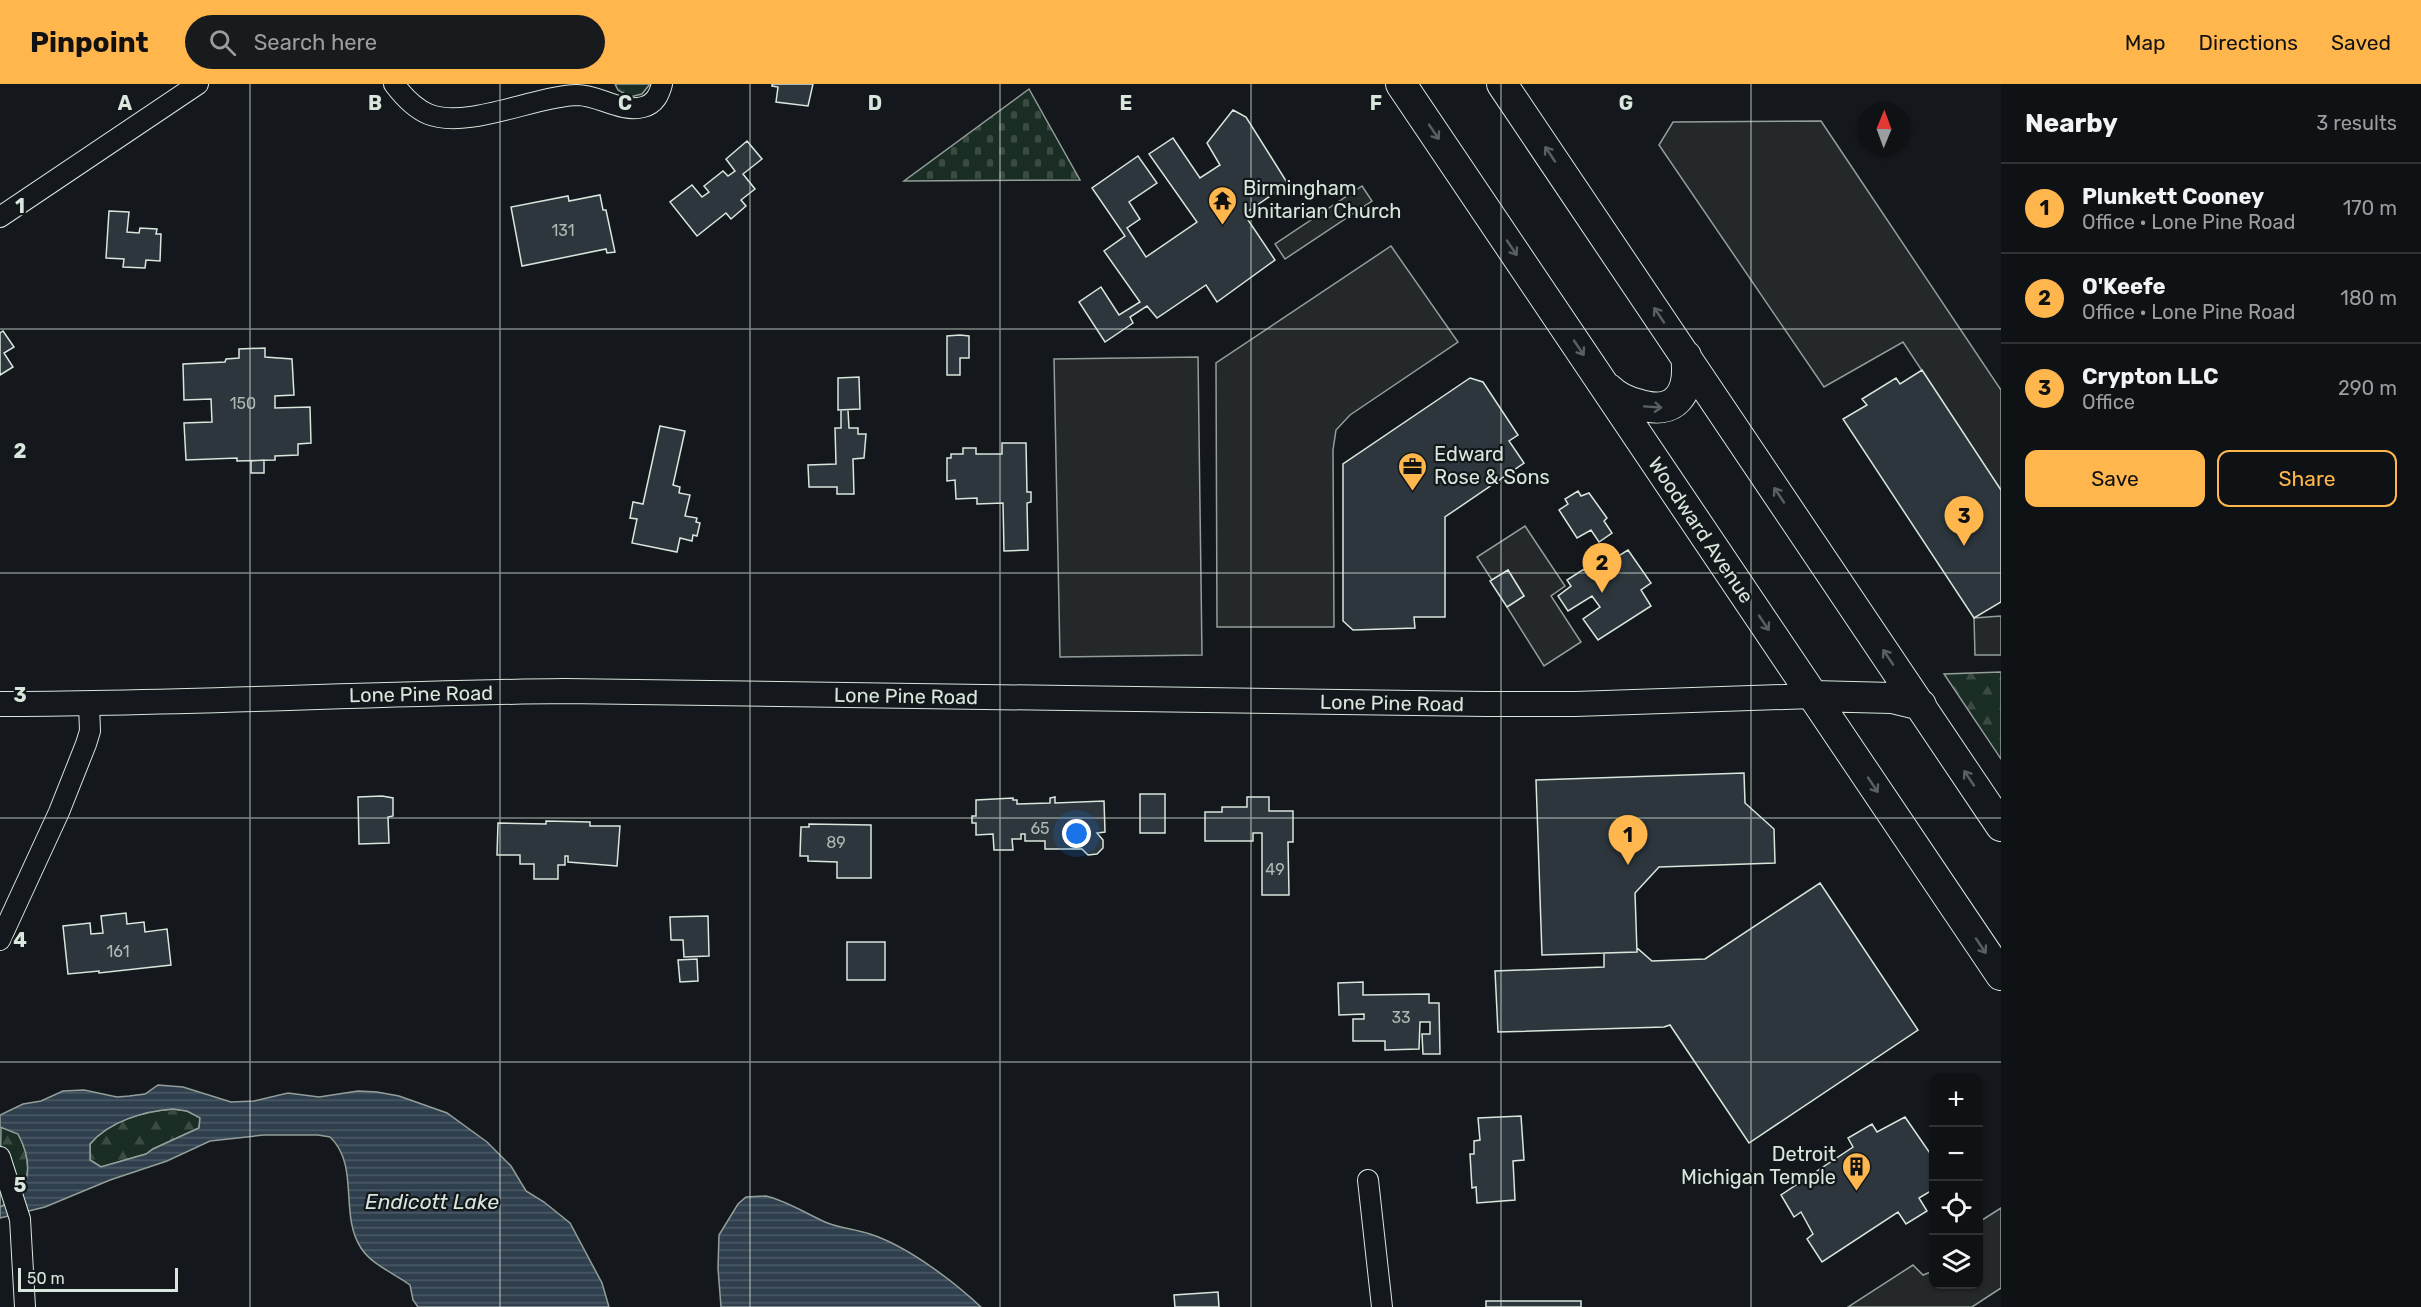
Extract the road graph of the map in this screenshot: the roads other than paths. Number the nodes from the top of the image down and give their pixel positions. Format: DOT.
graph roads {
  1 [pos="198,84"];
  2 [pos="394,84"];
  3 [pos="662,84"];
  4 [pos="1401,84"];
  5 [pos="1502,84"];
  6 [pos="582,90"];
  7 [pos="0,217"];
  8 [pos="1686,356"];
  9 [pos="1603,382"];
  10 [pos="1813,696"];
  11 [pos="0,704"];
  12 [pos="89,704"];
  13 [pos="1921,705"];
  14 [pos="2001,826"];
  15 [pos="0,940"];
  16 [pos="2001,975"];
  17 [pos="0,1157"];
  18 [pos="1368,1180"];
  19 [pos="25,1307"];
  20 [pos="1382,1307"];
  1 -- 7 [label="street"];
  2 -- 6 [label="street"];
  3 -- 6 [label="street"];
  4 -- 9 [label="main road, Woodward Avenue, one-way"];
  8 -- 5 [label="main road, one-way"];
  9 -- 8 [label="main road, one-way"];
  13 -- 8 [label="main road, one-way"];
  9 -- 10 [label="main road, Woodward Avenue, one-way"];
  10 -- 12 [label="street, Lone Pine Road"];
  10 -- 13 [label="main road"];
  10 -- 16 [label="main road, Woodward Avenue, one-way"];
  11 -- 12 [label="street, Lone Pine Road"];
  12 -- 15 [label="street"];
  14 -- 13 [label="main road, one-way"];
  17 -- 19 [label="street"];
  18 -- 20 [label="street"];
}
